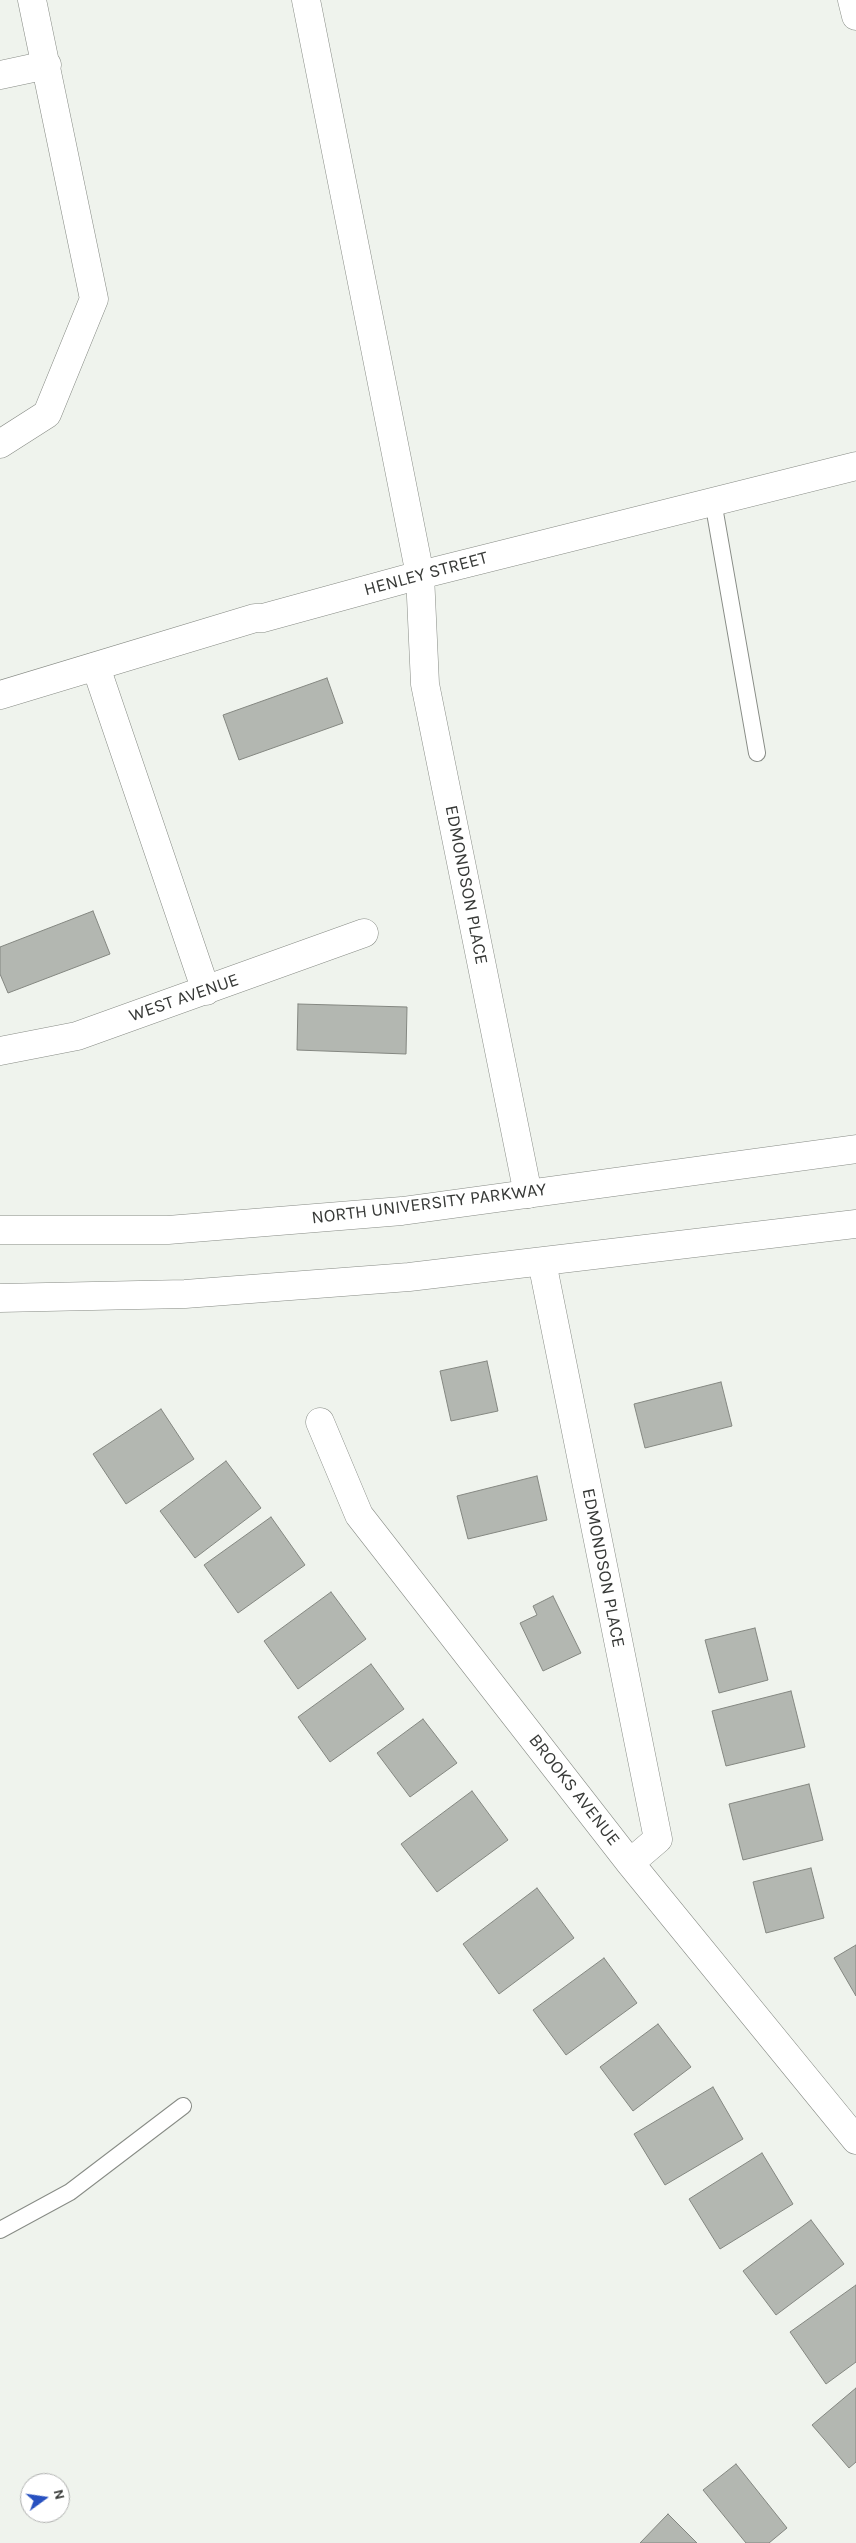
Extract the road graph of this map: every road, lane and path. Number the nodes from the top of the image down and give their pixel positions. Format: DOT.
graph roads {
  1 [pos="32,0"];
  2 [pos="306,0"];
  3 [pos="852,0"];
  4 [pos="856,16"];
  5 [pos="47,65"];
  6 [pos="0,75"];
  7 [pos="0,444"];
  8 [pos="856,466"];
  9 [pos="713,501"];
  10 [pos="420,575"];
  11 [pos="96,667"];
  12 [pos="0,695"];
  13 [pos="757,753"];
  14 [pos="364,933"];
  15 [pos="206,991"];
  16 [pos="0,1051"];
  17 [pos="856,1149"];
  18 [pos="528,1194"];
  19 [pos="856,1224"];
  20 [pos="0,1230"];
  21 [pos="542,1262"];
  22 [pos="0,1298"];
  23 [pos="320,1422"];
  24 [pos="630,1863"];
  25 [pos="183,2106"];
  26 [pos="856,2140"];
  27 [pos="0,2230"];
  1 -- 5 [label="street"];
  2 -- 10 [label="street, EDMONDSON PLACE"];
  3 -- 4 [label="street"];
  5 -- 6 [label="street"];
  5 -- 7 [label="street"];
  8 -- 9 [label="street, HENLEY STREET"];
  9 -- 10 [label="street, HENLEY STREET"];
  9 -- 13 [label="lane"];
  10 -- 11 [label="street, HENLEY STREET"];
  10 -- 18 [label="street, EDMONDSON PLACE"];
  11 -- 12 [label="street, HENLEY STREET"];
  11 -- 15 [label="street"];
  14 -- 15 [label="street, WEST AVENUE"];
  15 -- 16 [label="street, WEST AVENUE"];
  17 -- 18 [label="street, NORTH UNIVERSITY PARKWAY"];
  18 -- 20 [label="street, NORTH UNIVERSITY PARKWAY"];
  19 -- 21 [label="street"];
  21 -- 22 [label="street"];
  21 -- 24 [label="street, EDMONDSON PLACE"];
  23 -- 24 [label="street, BROOKS AVENUE"];
  24 -- 26 [label="street, BROOKS AVENUE"];
  25 -- 27 [label="lane"];
}
